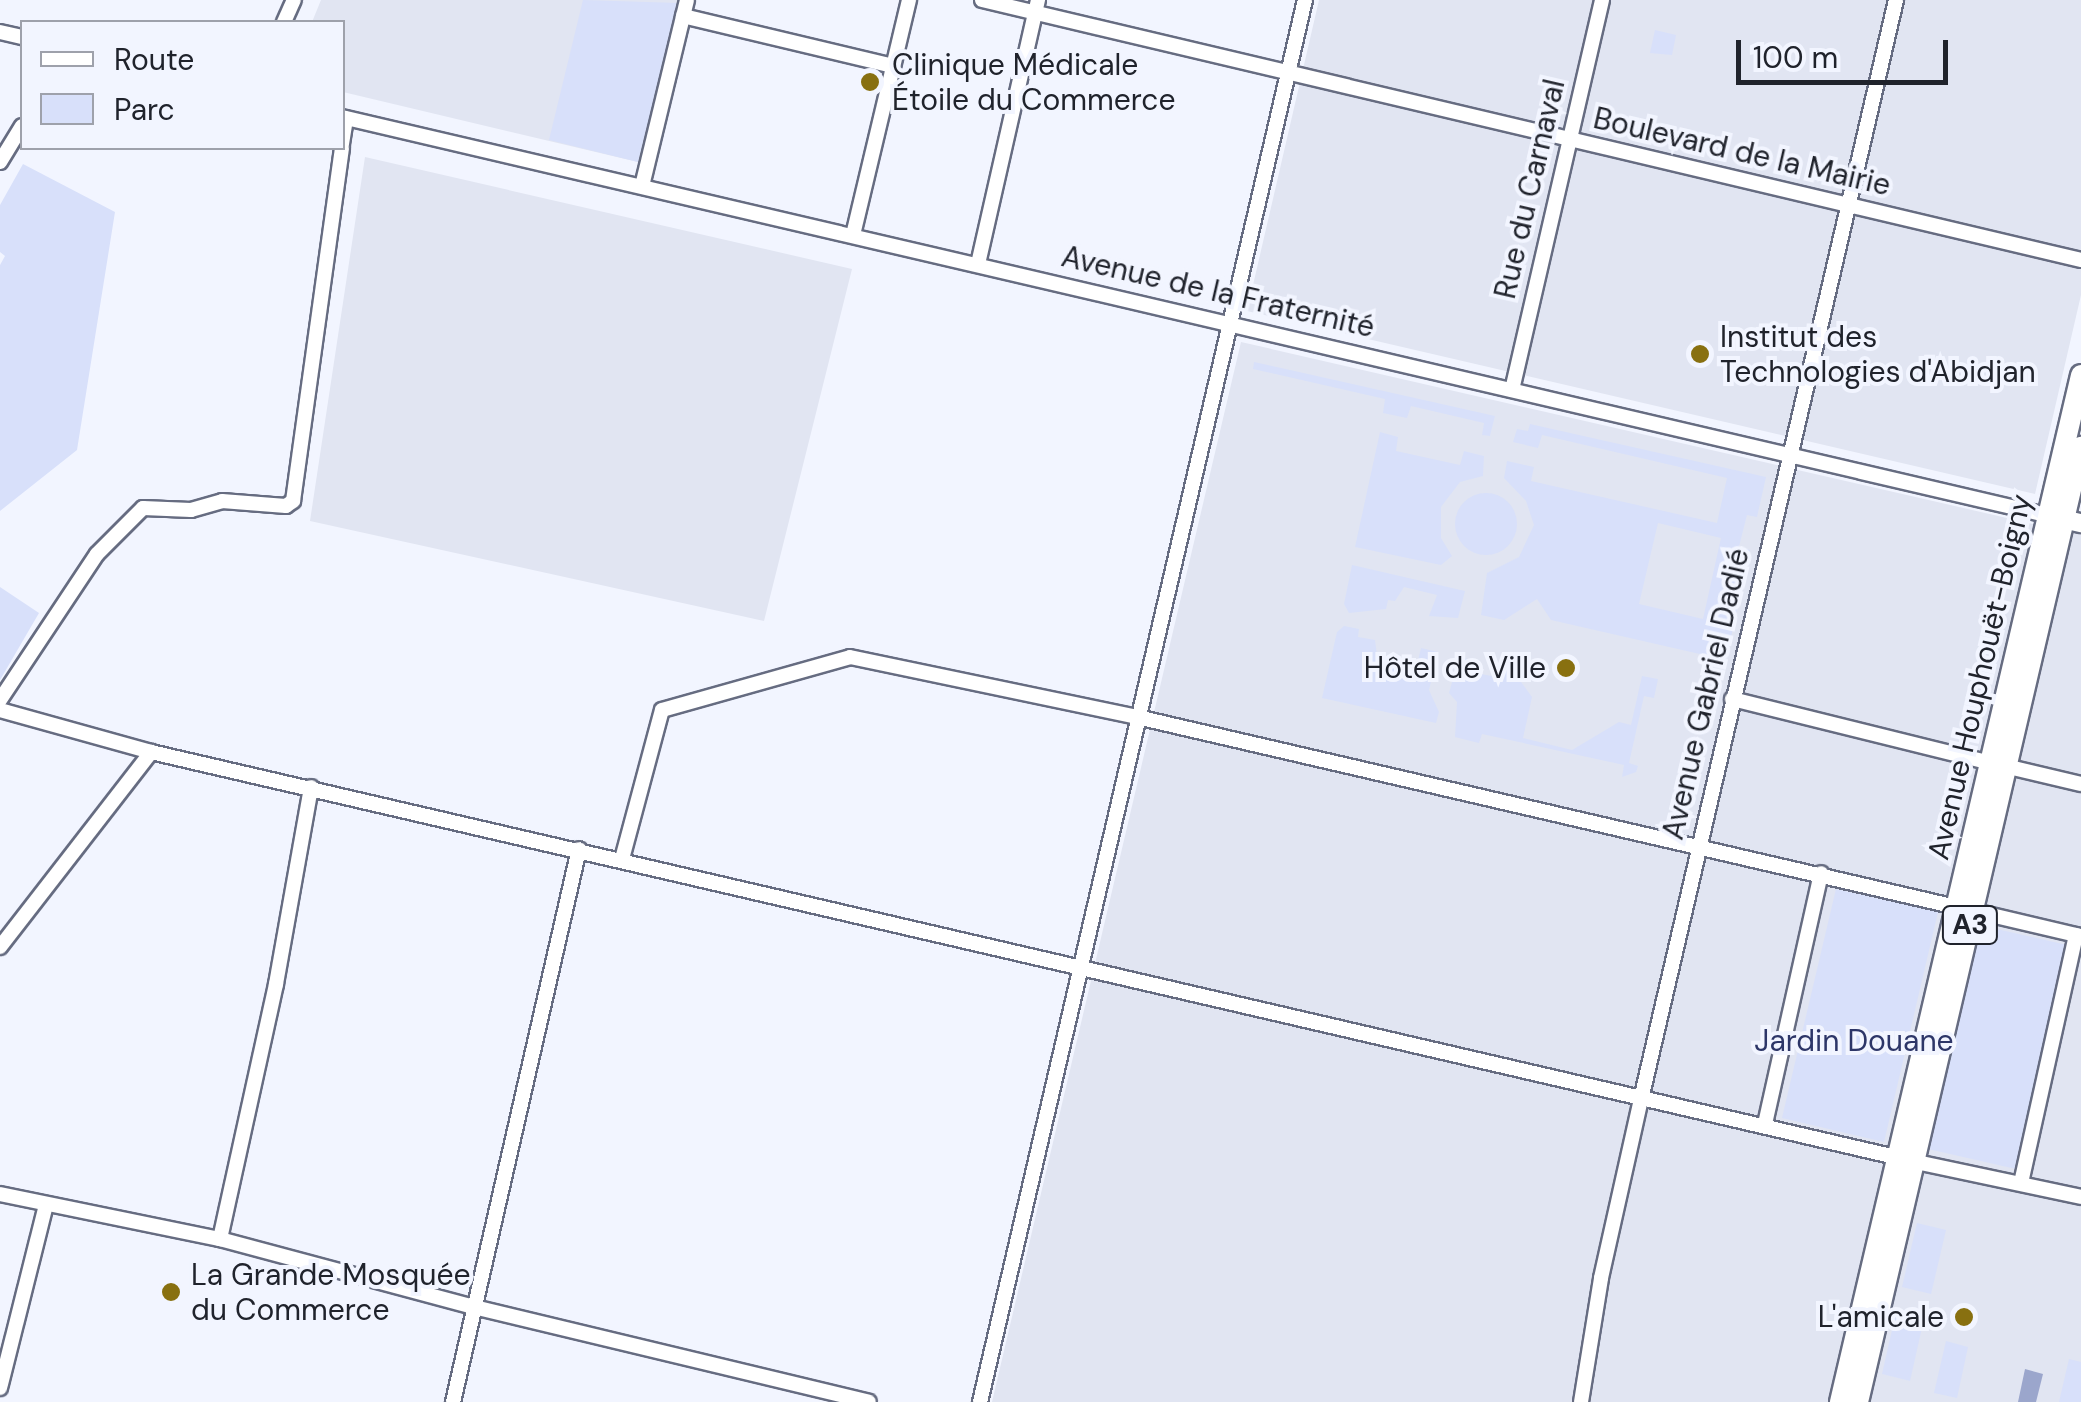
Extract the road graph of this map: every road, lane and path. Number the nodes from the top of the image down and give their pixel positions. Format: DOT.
graph roads {
  1 [pos="686,0"];
  2 [pos="909,0"];
  3 [pos="982,0"];
  4 [pos="1305,0"];
  5 [pos="1602,0"];
  6 [pos="1896,0"];
  7 [pos="1037,6"];
  8 [pos="683,16"];
  9 [pos="893,66"];
  10 [pos="1288,71"];
  11 [pos="345,117"];
  12 [pos="20,129"];
  13 [pos="1570,140"];
  14 [pos="341,150"];
  15 [pos="0,162"];
  16 [pos="642,186"];
  17 [pos="1848,206"];
  18 [pos="853,235"];
  19 [pos="2081,260"];
  20 [pos="978,264"];
  21 [pos="1229,322"];
  22 [pos="2081,375"];
  23 [pos="1512,390"];
  24 [pos="2081,448"];
  25 [pos="1789,455"];
  26 [pos="2065,520"];
  27 [pos="1732,699"];
  28 [pos="0,700"];
  29 [pos="0,710"];
  30 [pos="1137,717"];
  31 [pos="150,752"];
  32 [pos="2000,765"];
  33 [pos="2081,784"];
  34 [pos="311,787"];
  35 [pos="1698,846"];
  36 [pos="579,849"];
  37 [pos="622,859"];
  38 [pos="1821,873"];
  39 [pos="1965,909"];
  40 [pos="2079,935"];
  41 [pos="0,947"];
  42 [pos="1080,964"];
  43 [pos="1642,1096"];
  44 [pos="1764,1124"];
  45 [pos="1904,1159"];
  46 [pos="2022,1183"];
  47 [pos="0,1194"];
  48 [pos="2081,1197"];
  49 [pos="46,1205"];
  50 [pos="220,1239"];
  51 [pos="474,1308"];
  52 [pos="4,1351"];
  53 [pos="0,1388"];
  54 [pos="453,1402"];
  55 [pos="868,1402"];
  56 [pos="980,1402"];
  57 [pos="1581,1402"];
  58 [pos="1840,1402"];
  59 [pos="1858,1402"];
  1 -- 8 [label="street"];
  2 -- 9 [label="street"];
  3 -- 7 [label="street, Boulevard de la Mairie"];
  4 -- 10 [label="street"];
  5 -- 13 [label="street, Rue du Carnaval"];
  6 -- 17 [label="street, Avenue Gabriel Dadié"];
  7 -- 10 [label="street, Boulevard de la Mairie"];
  7 -- 20 [label="street"];
  8 -- 9 [label="street"];
  8 -- 16 [label="street"];
  9 -- 18 [label="street"];
  10 -- 13 [label="street, Boulevard de la Mairie"];
  10 -- 21 [label="street"];
  11 -- 16 [label="street, Avenue de la Fraternité"];
  12 -- 15 [label="street"];
  13 -- 17 [label="street, Boulevard de la Mairie"];
  13 -- 23 [label="street, Rue du Carnaval"];
  14 -- 28 [label="street"];
  16 -- 18 [label="street, Avenue de la Fraternité"];
  17 -- 19 [label="street, Boulevard de la Mairie"];
  17 -- 25 [label="street, Avenue Gabriel Dadié"];
  18 -- 20 [label="street, Avenue de la Fraternité"];
  20 -- 21 [label="street, Avenue de la Fraternité"];
  21 -- 23 [label="street, Avenue de la Fraternité"];
  21 -- 30 [label="street"];
  22 -- 26 [label="highway, Avenue Houphouët-Boigny / A3"];
  23 -- 25 [label="street, Avenue de la Fraternité"];
  24 -- 26 [label="highway, Avenue Houphouët-Boigny / A3"];
  25 -- 26 [label="street, Avenue de la Fraternité"];
  25 -- 27 [label="street, Avenue Gabriel Dadié"];
  26 -- 32 [label="highway, Avenue Houphouët-Boigny / A3"];
  27 -- 32 [label="street"];
  27 -- 35 [label="street, Avenue Gabriel Dadié"];
  29 -- 31 [label="street"];
  30 -- 35 [label="street"];
  30 -- 37 [label="street"];
  30 -- 42 [label="street"];
  31 -- 34 [label="street"];
  31 -- 41 [label="street"];
  32 -- 33 [label="street"];
  32 -- 39 [label="highway, Avenue Houphouët-Boigny / A3"];
  34 -- 36 [label="street"];
  34 -- 50 [label="street"];
  35 -- 38 [label="street"];
  35 -- 43 [label="street, Avenue Gabriel Dadié"];
  36 -- 37 [label="street"];
  36 -- 51 [label="street"];
  37 -- 42 [label="street"];
  38 -- 39 [label="street"];
  38 -- 44 [label="street"];
  39 -- 40 [label="street"];
  39 -- 45 [label="highway, Avenue Houphouët-Boigny / A3"];
  40 -- 46 [label="street"];
  42 -- 43 [label="street"];
  42 -- 56 [label="street"];
  43 -- 44 [label="street"];
  43 -- 57 [label="street, Avenue Gabriel Dadié"];
  44 -- 45 [label="street"];
  45 -- 46 [label="street"];
  45 -- 58 [label="highway, Avenue Houphouët-Boigny / A3"];
  45 -- 59 [label="highway, Avenue Houphouët-Boigny / A3"];
  46 -- 48 [label="street"];
  47 -- 49 [label="street"];
  49 -- 50 [label="street"];
  49 -- 52 [label="street"];
  50 -- 51 [label="street"];
  51 -- 54 [label="street"];
  51 -- 55 [label="street"];
  52 -- 53 [label="street"];
}
